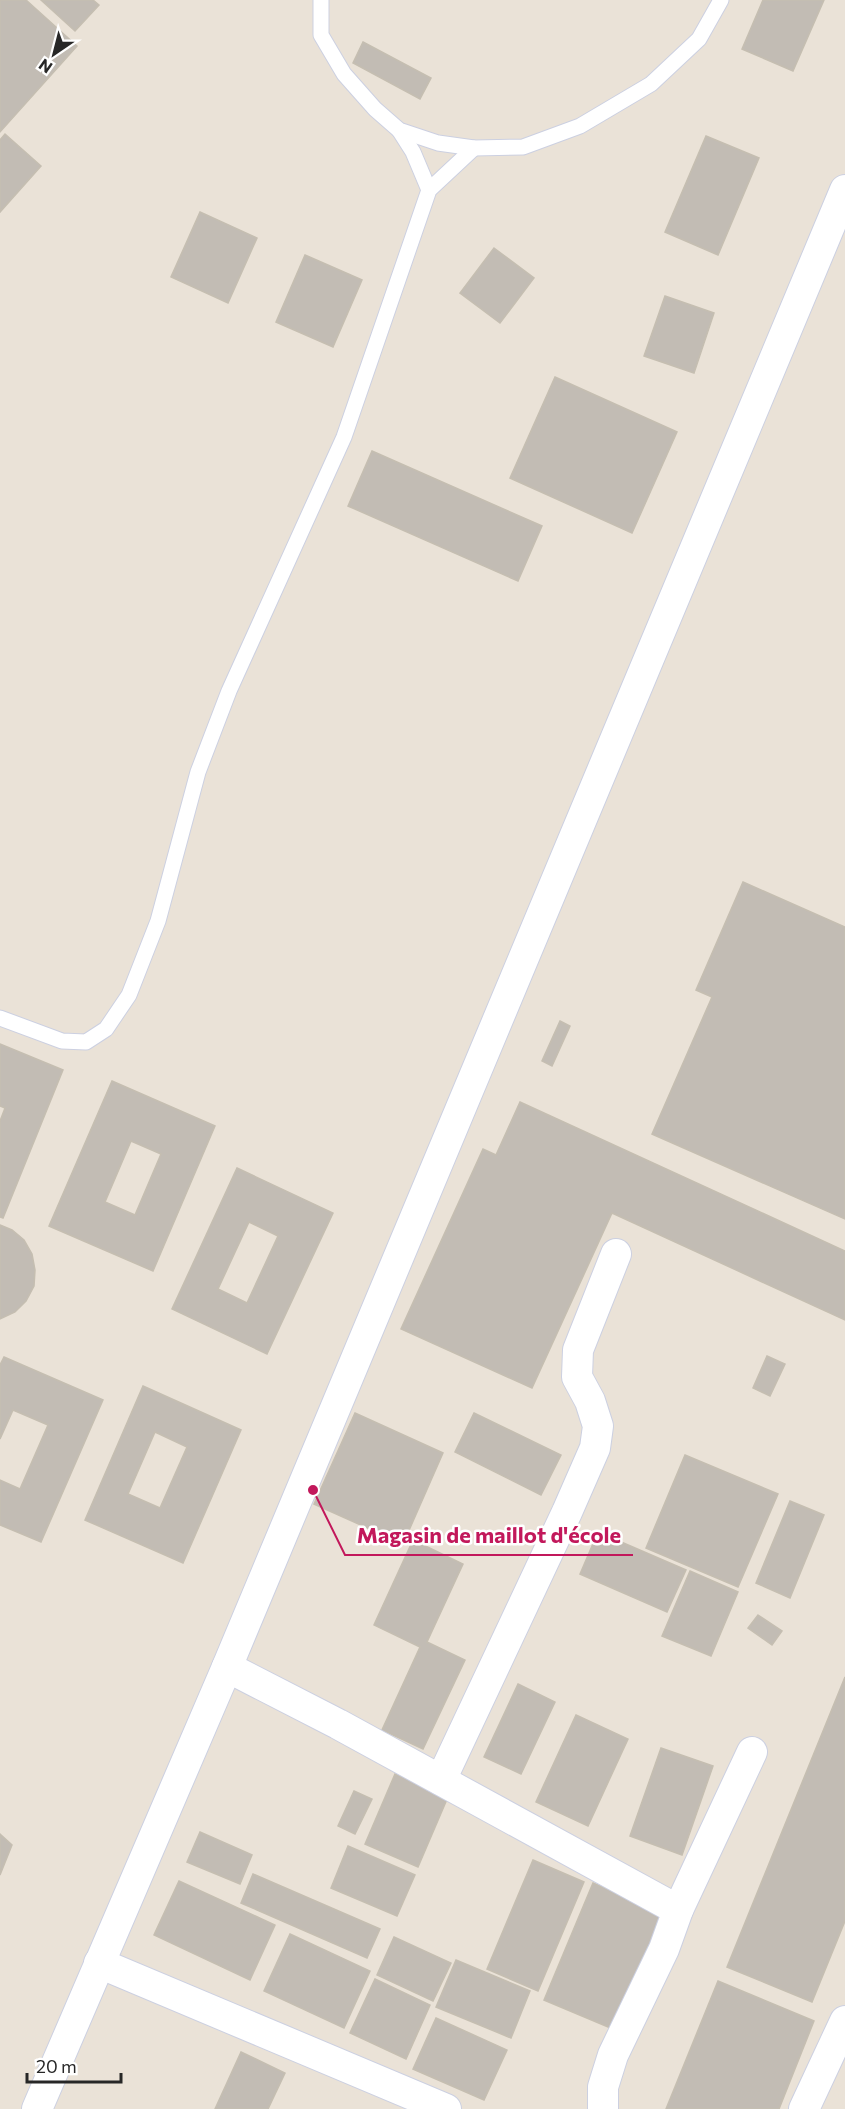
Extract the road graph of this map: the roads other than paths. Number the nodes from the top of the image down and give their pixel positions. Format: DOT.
graph roads {
  1 [pos="321,0"];
  2 [pos="721,0"];
  3 [pos="399,130"];
  4 [pos="474,148"];
  5 [pos="429,190"];
  6 [pos="845,190"];
  7 [pos="0,1018"];
  8 [pos="616,1254"];
  9 [pos="227,1667"];
  10 [pos="752,1752"];
  11 [pos="441,1780"];
  12 [pos="678,1910"];
  13 [pos="99,1963"];
  14 [pos="845,2021"];
  15 [pos="37,2109"];
  16 [pos="446,2109"];
  17 [pos="603,2109"];
  18 [pos="804,2109"];
  1 -- 3 [label="lane"];
  2 -- 4 [label="lane"];
  3 -- 4 [label="lane"];
  3 -- 5 [label="lane"];
  4 -- 5 [label="lane"];
  5 -- 7 [label="lane"];
  6 -- 9 [label="street"];
  8 -- 11 [label="street"];
  9 -- 11 [label="street"];
  9 -- 13 [label="street"];
  10 -- 12 [label="street"];
  11 -- 12 [label="street"];
  12 -- 17 [label="street"];
  13 -- 15 [label="street"];
  13 -- 16 [label="street"];
  14 -- 18 [label="street"];
}
